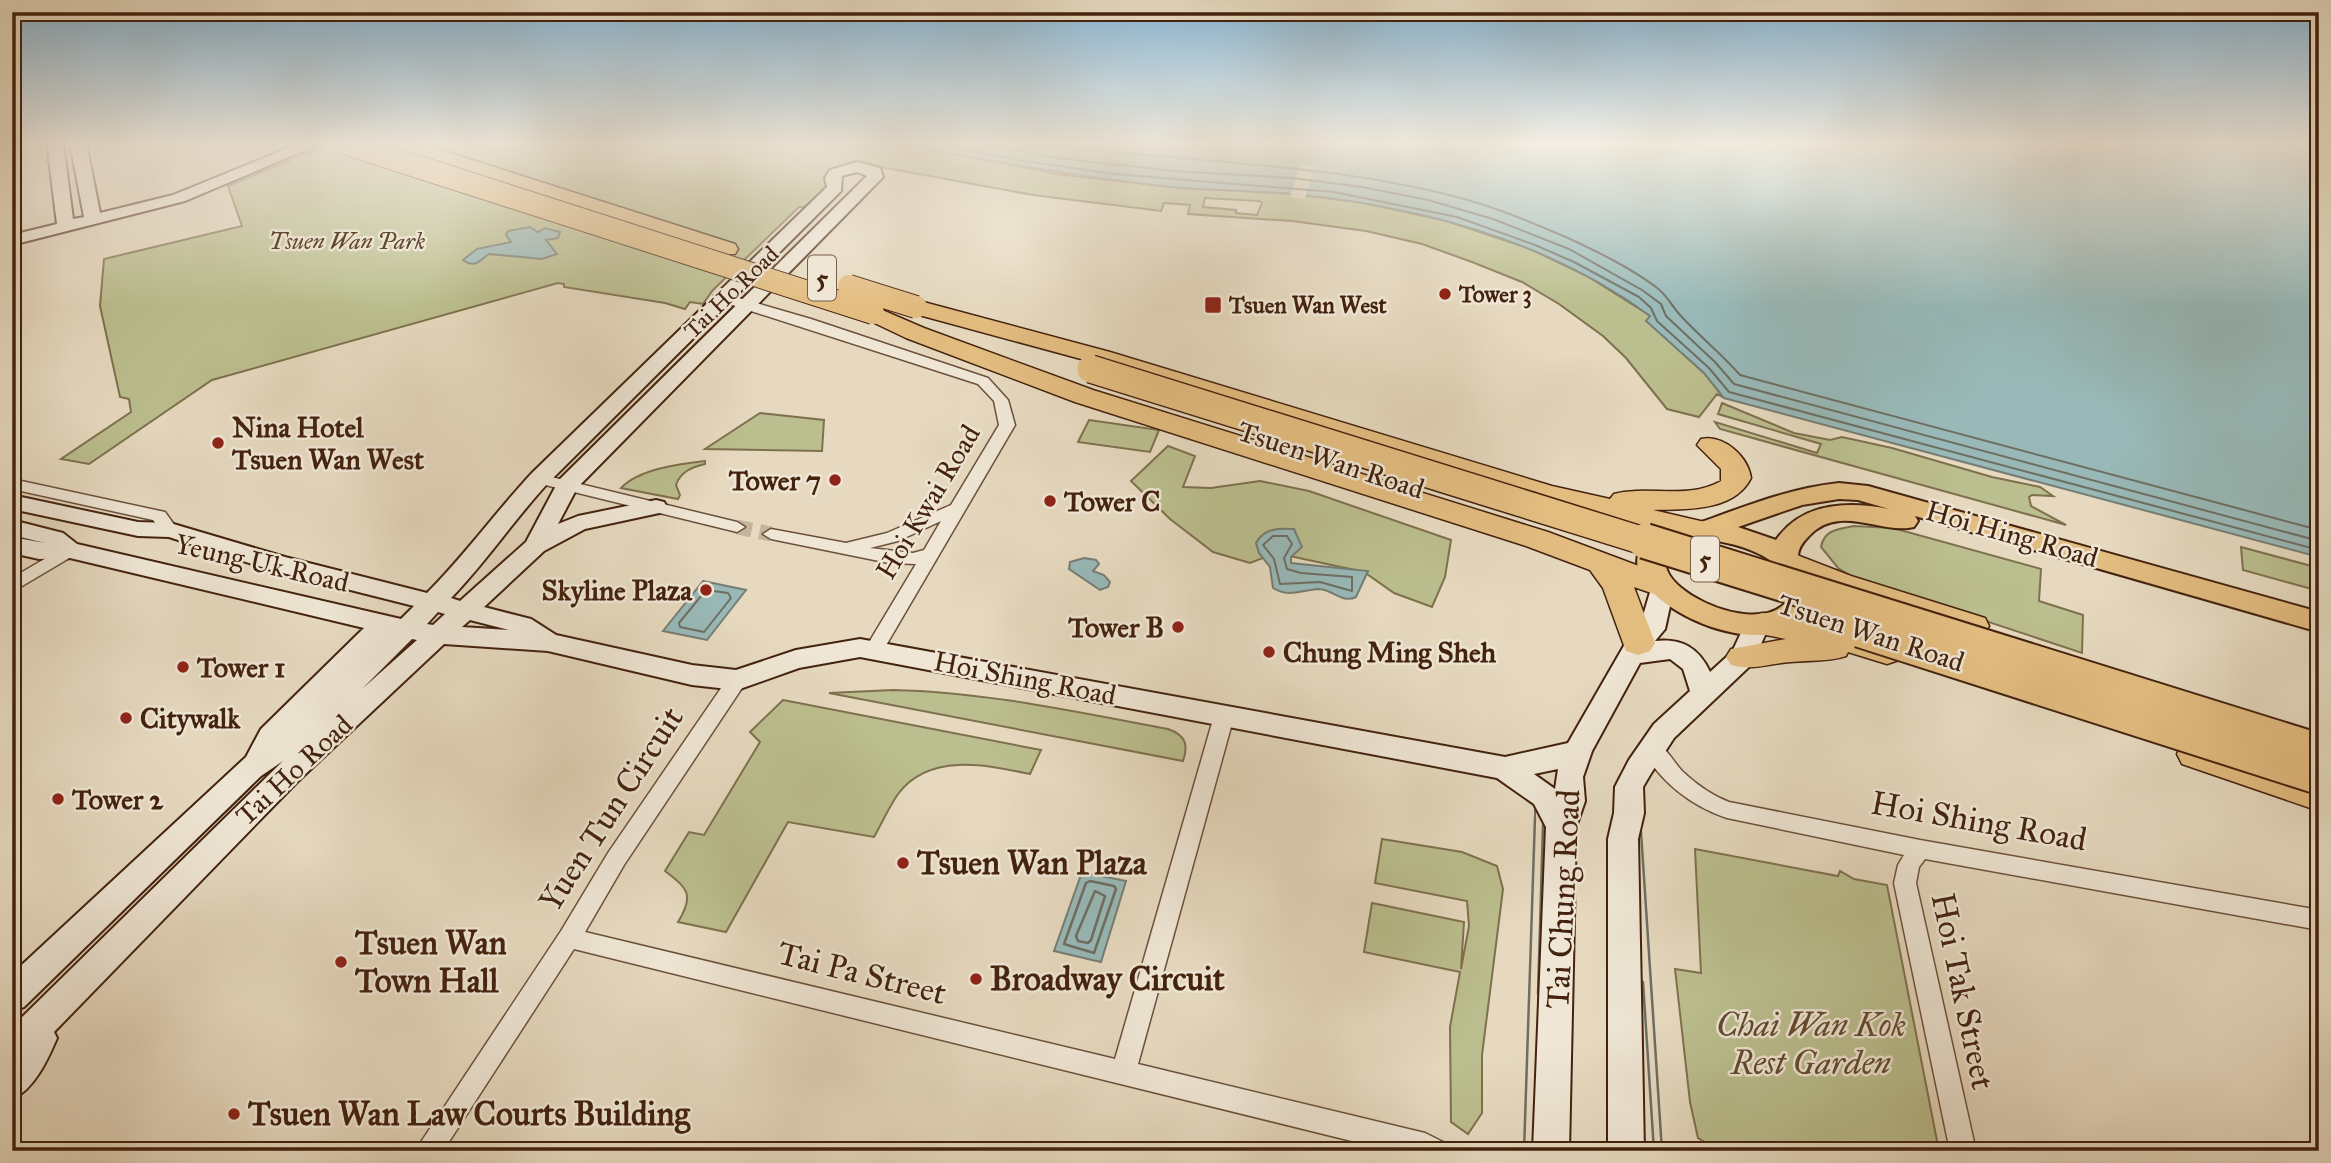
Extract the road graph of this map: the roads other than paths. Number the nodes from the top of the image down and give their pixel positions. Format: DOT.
graph roads {
  1 [pos="62,197"];
  2 [pos="88,197"];
  3 [pos="149,197"];
  4 [pos="170,197"];
  5 [pos="513,197"];
  6 [pos="570,197"];
  7 [pos="826,197"];
  8 [pos="855,197"];
  9 [pos="92,216"];
  10 [pos="66,223"];
  11 [pos="12,230"];
  12 [pos="12,240"];
  13 [pos="725,298"];
  14 [pos="749,303"];
  15 [pos="916,307"];
  16 [pos="873,313"];
  17 [pos="1711,445"];
  18 [pos="539,479"];
  19 [pos="12,484"];
  20 [pos="567,485"];
  21 [pos="1558,497"];
  22 [pos="12,502"];
  23 [pos="656,507"];
  24 [pos="955,509"];
  25 [pos="12,527"];
  26 [pos="737,527"];
  27 [pos="170,530"];
  28 [pos="1702,530"];
  29 [pos="771,534"];
  30 [pos="12,545"];
  31 [pos="535,545"];
  32 [pos="846,548"];
  33 [pos="71,550"];
  34 [pos="928,555"];
  35 [pos="1787,560"];
  36 [pos="1601,563"];
  37 [pos="12,586"];
  38 [pos="1661,587"];
  39 [pos="434,601"];
  40 [pos="468,610"];
  41 [pos="2319,622"];
  42 [pos="1759,624"];
  43 [pos="395,626"];
  44 [pos="441,635"];
  45 [pos="2319,639"];
  46 [pos="548,642"];
  47 [pos="874,649"];
  48 [pos="1634,650"];
  49 [pos="1888,653"];
  50 [pos="1743,657"];
  51 [pos="737,680"];
  52 [pos="1704,693"];
  53 [pos="1224,716"];
  54 [pos="2319,735"];
  55 [pos="1651,747"];
  56 [pos="1578,751"];
  57 [pos="2319,751"];
  58 [pos="1506,768"];
  59 [pos="2319,777"];
  60 [pos="2319,796"];
  61 [pos="1558,808"];
  62 [pos="1920,849"];
  63 [pos="2319,920"];
  64 [pos="569,938"];
  65 [pos="68,993"];
  66 [pos="14,994"];
  67 [pos="12,1051"];
  68 [pos="1124,1071"];
  69 [pos="12,1082"];
  70 [pos="1429,1148"];
  71 [pos="428,1151"];
  72 [pos="1550,1151"];
  73 [pos="1626,1151"];
  74 [pos="1963,1151"];
  1 -- 10 [label="main road"];
  2 -- 9 [label="main road"];
  3 -- 9 [label="main road"];
  4 -- 9 [label="main road"];
  5 -- 16 [label="highway, Tsuen Wan Road / 5, bridge"];
  6 -- 15 [label="highway, Tsuen Wan Road / 5, bridge"];
  7 -- 13 [label="main road, Tai Ho Road"];
  8 -- 14 [label="main road, Tai Ho Road"];
  9 -- 10 [label="main road"];
  10 -- 11 [label="main road"];
  10 -- 12 [label="main road"];
  13 -- 14 [label="street"];
  13 -- 18 [label="main road, Tai Ho Road"];
  14 -- 20 [label="main road, Tai Ho Road"];
  14 -- 24 [label="street, Hoi Kwai Road"];
  15 -- 21 [label="highway"];
  15 -- 57 [label="highway, Tsuen Wan Road / 5, bridge"];
  16 -- 36 [label="highway"];
  16 -- 59 [label="highway, Tsuen Wan Road / 5, bridge"];
  17 -- 21 [label="highway"];
  18 -- 20 [label="street"];
  18 -- 39 [label="main road, Tai Ho Road"];
  19 -- 27 [label="street, Yeung Uk Road"];
  20 -- 23 [label="street"];
  20 -- 31 [label="main road, Tai Ho Road"];
  21 -- 28 [label="highway"];
  22 -- 27 [label="main road, Yeung Uk Road"];
  23 -- 26 [label="street"];
  23 -- 31 [label="main road"];
  24 -- 32 [label="street"];
  24 -- 34 [label="street, Hoi Kwai Road"];
  25 -- 33 [label="main road, Yeung Uk Road"];
  27 -- 39 [label="main road, Yeung Uk Road"];
  28 -- 35 [label="main road"];
  28 -- 38 [label="main road, Hoi Hing Road"];
  28 -- 41 [label="main road, Hoi Hing Road"];
  29 -- 32 [label="street"];
  30 -- 33 [label="main road, Yeung Uk Road"];
  31 -- 40 [label="main road, Tai Ho Road"];
  32 -- 34 [label="street"];
  33 -- 37 [label="street"];
  33 -- 43 [label="main road, Yeung Uk Road"];
  34 -- 47 [label="street, Hoi Kwai Road"];
  35 -- 42 [label="main road"];
  35 -- 45 [label="main road, Hoi Hing Road"];
  35 -- 54 [label="highway"];
  36 -- 38 [label="highway"];
  36 -- 48 [label="highway"];
  38 -- 42 [label="main road"];
  38 -- 48 [label="main road, Tai Chung Road"];
  39 -- 40 [label="main road, Yeung Uk Road"];
  39 -- 43 [label="main road, Tai Ho Road"];
  40 -- 44 [label="main road, Tai Ho Road"];
  40 -- 46 [label="main road, Hoi Shing Road"];
  42 -- 49 [label="highway"];
  42 -- 50 [label="main road, Tai Chung Road"];
  43 -- 44 [label="main road, Yeung Uk Road"];
  43 -- 66 [label="main road, Tai Ho Road"];
  44 -- 46 [label="main road, Hoi Shing Road"];
  44 -- 65 [label="main road, Tai Ho Road"];
  46 -- 51 [label="main road, Hoi Shing Road"];
  47 -- 51 [label="main road, Hoi Shing Road"];
  47 -- 53 [label="main road, Hoi Shing Road"];
  48 -- 52 [label="main road"];
  48 -- 56 [label="main road, Tai Chung Road"];
  49 -- 50 [label="highway"];
  49 -- 60 [label="highway"];
  50 -- 52 [label="main road, Tai Chung Road"];
  51 -- 64 [label="street, Yuen Tun Circuit"];
  52 -- 55 [label="main road, Tai Chung Road"];
  53 -- 58 [label="main road, Hoi Shing Road"];
  53 -- 68 [label="street"];
  55 -- 62 [label="street, Hoi Shing Road"];
  55 -- 73 [label="main road, Tai Chung Road"];
  56 -- 58 [label="main road, Hoi Shing Road"];
  56 -- 61 [label="main road, Tai Chung Road"];
  58 -- 61 [label="main road, Hoi Shing Road"];
  61 -- 72 [label="main road, Tai Chung Road"];
  62 -- 63 [label="street, Hoi Shing Road"];
  62 -- 74 [label="street, Hoi Tak Street"];
  64 -- 68 [label="street, Tai Pa Street"];
  64 -- 71 [label="street, Yuen Tun Circuit"];
  65 -- 67 [label="main road, Tai Ho Road"];
  65 -- 69 [label="main road"];
  68 -- 70 [label="street, Tai Pa Street"];
}
